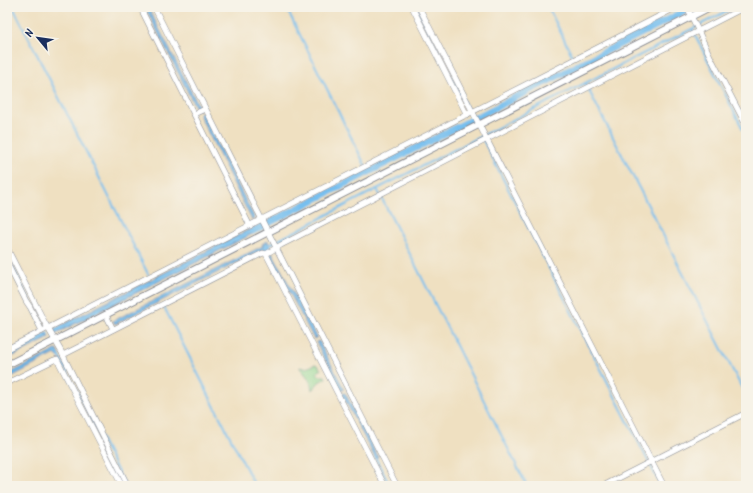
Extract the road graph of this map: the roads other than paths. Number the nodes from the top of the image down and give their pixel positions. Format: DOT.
graph roads {
  1 [pos="140,7"];
  2 [pos="154,7"];
  3 [pos="412,7"];
  4 [pos="420,7"];
  5 [pos="677,7"];
  6 [pos="710,7"];
  7 [pos="745,7"];
  8 [pos="689,12"];
  9 [pos="696,32"];
  10 [pos="199,112"];
  11 [pos="467,115"];
  12 [pos="476,118"];
  13 [pos="746,125"];
  14 [pos="484,138"];
  15 [pos="260,225"];
  16 [pos="7,248"];
  17 [pos="272,248"];
  18 [pos="7,262"];
  19 [pos="18,278"];
  20 [pos="106,315"];
  21 [pos="112,326"];
  22 [pos="49,329"];
  23 [pos="42,331"];
  24 [pos="54,338"];
  25 [pos="7,349"];
  26 [pos="61,355"];
  27 [pos="7,365"];
  28 [pos="7,383"];
  29 [pos="746,413"];
  30 [pos="650,462"];
  31 [pos="122,486"];
  32 [pos="128,486"];
  33 [pos="385,486"];
  34 [pos="398,486"];
  35 [pos="603,486"];
  36 [pos="664,486"];
  1 -- 10 [label="street"];
  2 -- 10 [label="street"];
  3 -- 11 [label="street"];
  4 -- 12 [label="street"];
  5 -- 12 [label="street"];
  6 -- 8 [label="street"];
  7 -- 9 [label="street"];
  8 -- 9 [label="street"];
  8 -- 12 [label="street"];
  9 -- 13 [label="street"];
  9 -- 14 [label="street"];
  10 -- 15 [label="street"];
  10 -- 15 [label="street"];
  11 -- 12 [label="street"];
  11 -- 15 [label="street"];
  12 -- 14 [label="street"];
  12 -- 15 [label="street"];
  14 -- 17 [label="street"];
  14 -- 30 [label="street"];
  15 -- 17 [label="street"];
  15 -- 20 [label="street"];
  15 -- 22 [label="street"];
  16 -- 19 [label="street"];
  17 -- 21 [label="street"];
  17 -- 33 [label="street"];
  17 -- 34 [label="street"];
  18 -- 19 [label="street"];
  19 -- 22 [label="street"];
  19 -- 23 [label="street"];
  20 -- 21 [label="street"];
  20 -- 24 [label="street"];
  21 -- 26 [label="street"];
  22 -- 23 [label="street"];
  22 -- 24 [label="street"];
  23 -- 25 [label="street"];
  24 -- 26 [label="street"];
  24 -- 27 [label="street"];
  26 -- 28 [label="street"];
  26 -- 31 [label="street"];
  26 -- 32 [label="street"];
  29 -- 30 [label="street"];
  30 -- 35 [label="street"];
  30 -- 36 [label="street"];
}
